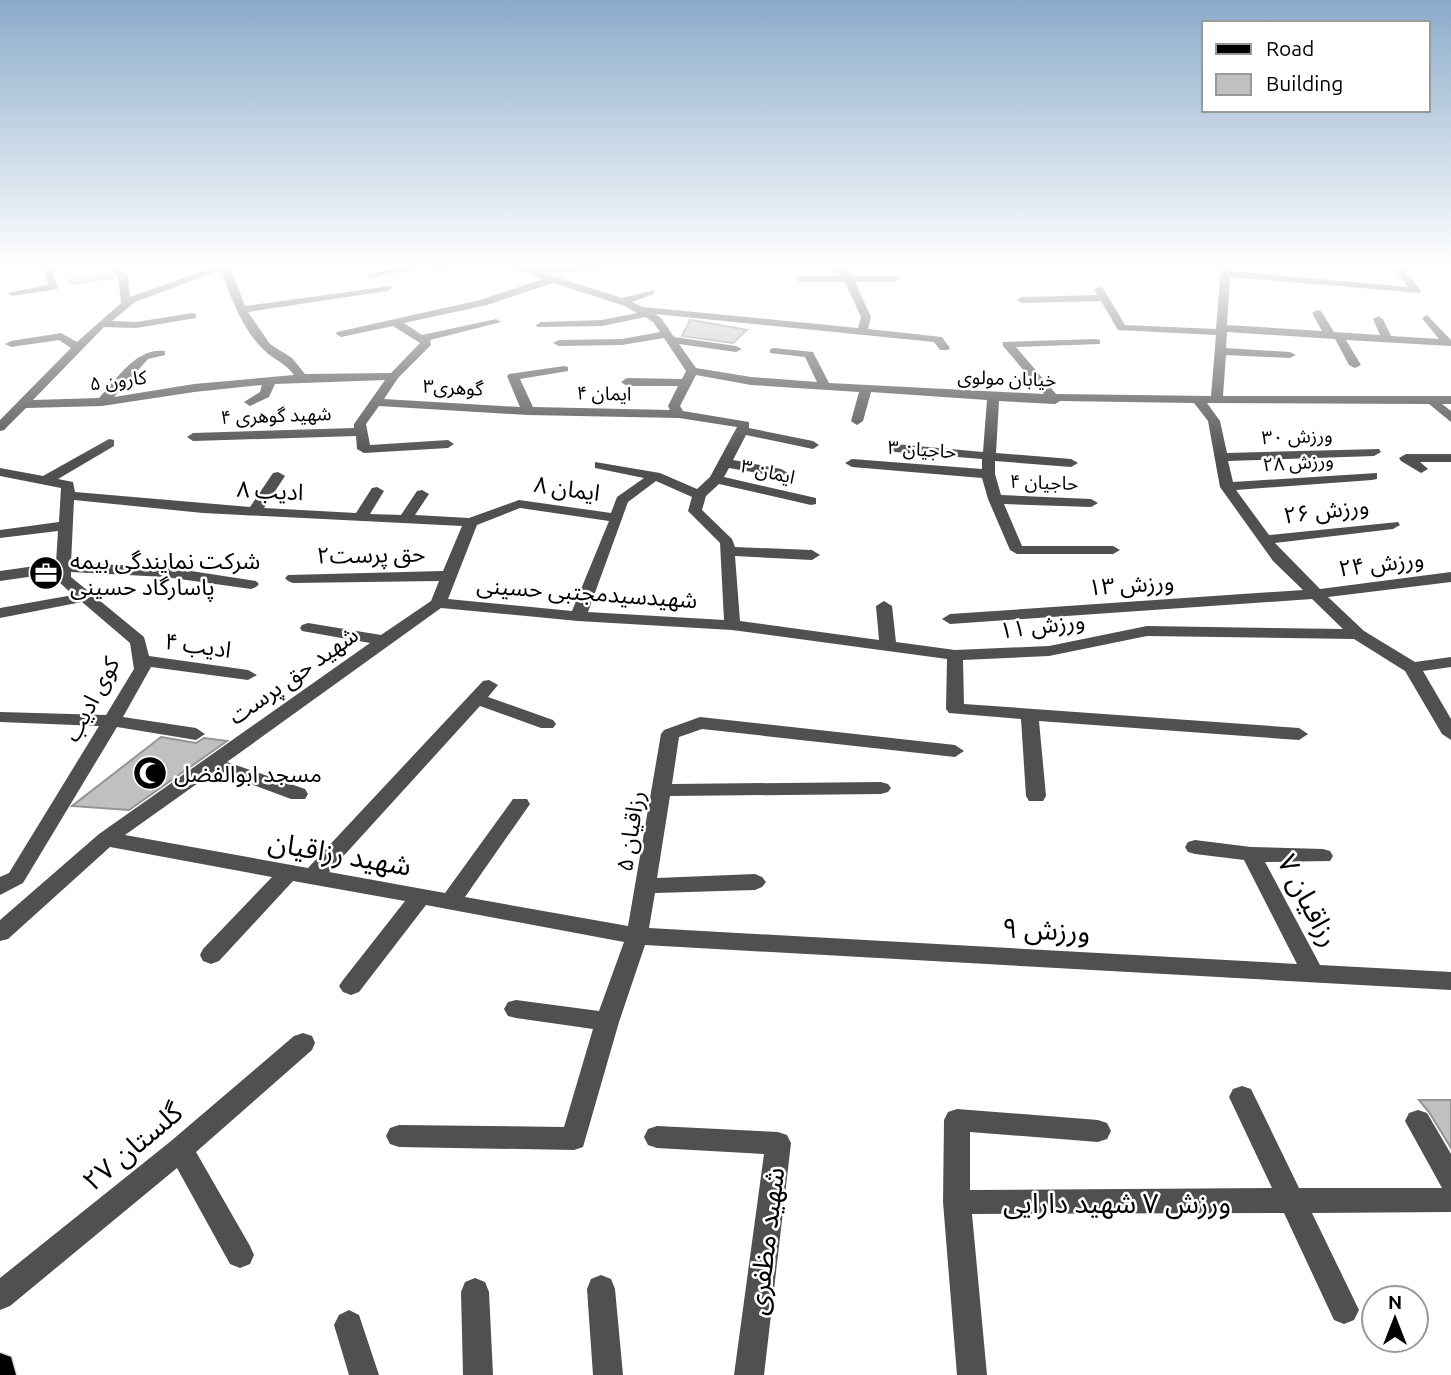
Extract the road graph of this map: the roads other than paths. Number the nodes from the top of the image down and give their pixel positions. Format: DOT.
graph roads {
  1 [pos="94,331"];
  2 [pos="254,331"];
  3 [pos="355,331"];
  4 [pos="408,331"];
  5 [pos="455,331"];
  6 [pos="665,331"];
  7 [pos="837,331"];
  8 [pos="1222,331"];
  9 [pos="1248,331"];
  10 [pos="1331,331"];
  11 [pos="1383,331"];
  12 [pos="1438,331"];
  13 [pos="862,333"];
  14 [pos="341,334"];
  15 [pos="1334,335"];
  16 [pos="669,337"];
  17 [pos="420,339"];
  18 [pos="1387,339"];
  19 [pos="1097,342"];
  20 [pos="559,343"];
  21 [pos="11,344"];
  22 [pos="78,347"];
  23 [pos="944,348"];
  24 [pos="736,349"];
  25 [pos="775,351"];
  26 [pos="1220,351"];
  27 [pos="161,353"];
  28 [pos="1290,355"];
  29 [pos="1355,365"];
  30 [pos="564,369"];
  31 [pos="394,376"];
  32 [pos="689,377"];
  33 [pos="302,378"];
  34 [pos="270,381"];
  35 [pos="627,383"];
  36 [pos="825,387"];
  37 [pos="866,389"];
  38 [pos="993,397"];
  39 [pos="1197,398"];
  40 [pos="1217,399"];
  41 [pos="1055,400"];
  42 [pos="1431,400"];
  43 [pos="1451,400"];
  44 [pos="102,402"];
  45 [pos="250,402"];
  46 [pos="376,402"];
  47 [pos="20,407"];
  48 [pos="0,410"];
  49 [pos="528,411"];
  50 [pos="679,414"];
  51 [pos="1451,418"];
  52 [pos="857,421"];
  53 [pos="0,427"];
  54 [pos="743,431"];
  55 [pos="361,432"];
  56 [pos="193,438"];
  57 [pos="109,443"];
  58 [pos="448,444"];
  59 [pos="813,445"];
  60 [pos="895,448"];
  61 [pos="1374,452"];
  62 [pos="1222,457"];
  63 [pos="990,458"];
  64 [pos="1451,458"];
  65 [pos="726,463"];
  66 [pos="852,463"];
  67 [pos="1071,463"];
  68 [pos="600,465"];
  69 [pos="1421,469"];
  70 [pos="0,472"];
  71 [pos="781,473"];
  72 [pos="988,474"];
  73 [pos="278,476"];
  74 [pos="655,476"];
  75 [pos="1372,476"];
  76 [pos="716,479"];
  77 [pos="46,481"];
  78 [pos="1227,487"];
  79 [pos="520,488"];
  80 [pos="377,491"];
  81 [pos="422,494"];
  82 [pos="67,495"];
  83 [pos="699,495"];
  84 [pos="995,499"];
  85 [pos="811,501"];
  86 [pos="1091,503"];
  87 [pos="519,504"];
  88 [pos="254,512"];
  89 [pos="360,518"];
  90 [pos="617,518"];
  91 [pos="405,520"];
  92 [pos="471,522"];
  93 [pos="1392,525"];
  94 [pos="65,526"];
  95 [pos="0,534"];
  96 [pos="1266,540"];
  97 [pos="1112,550"];
  98 [pos="728,551"];
  99 [pos="812,555"];
  100 [pos="63,567"];
  101 [pos="0,576"];
  102 [pos="449,576"];
  103 [pos="1451,577"];
  104 [pos="293,578"];
  105 [pos="251,584"];
  106 [pos="1316,594"];
  107 [pos="86,597"];
  108 [pos="438,603"];
  109 [pos="884,606"];
  110 [pos="0,613"];
  111 [pos="578,616"];
  112 [pos="950,619"];
  113 [pos="732,625"];
  114 [pos="309,628"];
  115 [pos="1358,634"];
  116 [pos="385,641"];
  117 [pos="888,646"];
  118 [pos="955,655"];
  119 [pos="141,660"];
  120 [pos="1451,662"];
  121 [pos="1412,668"];
  122 [pos="248,675"];
  123 [pos="1030,715"];
  124 [pos="0,717"];
  125 [pos="112,720"];
  126 [pos="547,724"];
  127 [pos="196,734"];
  128 [pos="1299,734"];
  129 [pos="1451,734"];
  130 [pos="955,751"];
  131 [pos="212,763"];
  132 [pos="881,788"];
  133 [pos="661,790"];
  134 [pos="298,793"];
  135 [pos="1036,796"];
  136 [pos="520,804"];
  137 [pos="106,839"];
  138 [pos="1195,847"];
  139 [pos="1251,854"];
  140 [pos="1323,856"];
  141 [pos="289,873"];
  142 [pos="312,877"];
  143 [pos="755,882"];
  144 [pos="8,883"];
  145 [pos="645,886"];
  146 [pos="51,888"];
  147 [pos="421,896"];
  148 [pos="450,902"];
  149 [pos="0,933"];
  150 [pos="637,936"];
  151 [pos="211,955"];
  152 [pos="1313,974"];
  153 [pos="1451,981"];
  154 [pos="351,986"];
  155 [pos="516,1009"];
  156 [pos="607,1022"];
  157 [pos="303,1043"];
  158 [pos="1242,1097"];
  159 [pos="1418,1121"];
  160 [pos="1098,1131"];
  161 [pos="399,1136"];
  162 [pos="657,1137"];
  163 [pos="180,1149"];
  164 [pos="1451,1179"];
  165 [pos="1451,1200"];
  166 [pos="957,1202"];
  167 [pos="1291,1202"];
  168 [pos="240,1255"];
  169 [pos="601,1289"];
  170 [pos="475,1292"];
  171 [pos="0,1296"];
  172 [pos="1344,1310"];
  173 [pos="349,1325"];
  174 [pos="0,1368"];
  175 [pos="1,1375"];
  176 [pos="364,1375"];
  177 [pos="478,1375"];
  178 [pos="608,1375"];
  179 [pos="749,1375"];
  180 [pos="972,1375"];
  1 -- 22 [label="street"];
  2 -- 33 [label="street"];
  3 -- 14 [label="street"];
  4 -- 17 [label="street"];
  5 -- 17 [label="street"];
  6 -- 16 [label="street"];
  7 -- 13 [label="street"];
  8 -- 26 [label="street"];
  9 -- 15 [label="street"];
  10 -- 15 [label="street"];
  11 -- 18 [label="street"];
  12 -- 18 [label="street"];
  13 -- 23 [label="street"];
  15 -- 18 [label="street"];
  15 -- 29 [label="street"];
  16 -- 20 [label="street"];
  16 -- 24 [label="street"];
  16 -- 32 [label="street"];
  17 -- 31 [label="street"];
  19 -- 41 [label="street"];
  21 -- 22 [label="street"];
  22 -- 47 [label="street"];
  25 -- 36 [label="street"];
  26 -- 28 [label="street"];
  26 -- 40 [label="street"];
  27 -- 44 [label="street"];
  30 -- 49 [label="street"];
  31 -- 33 [label="street, کارون ۵"];
  31 -- 46 [label="street"];
  32 -- 35 [label="street, خیابان مولوی"];
  32 -- 36 [label="street, خیابان مولوی"];
  32 -- 50 [label="street"];
  33 -- 34 [label="street, کارون ۵"];
  34 -- 44 [label="street, کارون ۵"];
  34 -- 45 [label="street"];
  36 -- 37 [label="street, خیابان مولوی"];
  37 -- 38 [label="street, خیابان مولوی"];
  37 -- 52 [label="street"];
  38 -- 41 [label="street, خیابان مولوی"];
  38 -- 63 [label="street"];
  39 -- 40 [label="street, خیابان مولوی"];
  39 -- 41 [label="street, خیابان مولوی"];
  39 -- 62 [label="street"];
  40 -- 42 [label="street, خیابان مولوی"];
  42 -- 43 [label="street, خیابان مولوی"];
  42 -- 51 [label="street"];
  44 -- 47 [label="street, کارون ۵"];
  46 -- 49 [label="street, گوهری۳"];
  46 -- 55 [label="street"];
  47 -- 48 [label="street, کارون ۵"];
  47 -- 53 [label="street"];
  49 -- 50 [label="street, ایمان ۴"];
  50 -- 54 [label="street, ایمان ۴"];
  54 -- 59 [label="street"];
  54 -- 65 [label="street"];
  55 -- 56 [label="street, شهید گوهری ۴"];
  55 -- 58 [label="street"];
  57 -- 77 [label="street"];
  60 -- 63 [label="street"];
  61 -- 62 [label="street, ورزش ۳۰"];
  62 -- 78 [label="street"];
  63 -- 67 [label="street"];
  63 -- 72 [label="street"];
  64 -- 69 [label="street"];
  65 -- 71 [label="street"];
  65 -- 76 [label="street"];
  66 -- 72 [label="street, حاجیان ۳"];
  68 -- 74 [label="street"];
  70 -- 77 [label="street"];
  72 -- 84 [label="street"];
  73 -- 88 [label="street"];
  74 -- 83 [label="street"];
  74 -- 90 [label="street"];
  75 -- 78 [label="street, ورزش ۲۸"];
  76 -- 83 [label="street"];
  76 -- 85 [label="street, ایمان ۳"];
  77 -- 82 [label="street"];
  78 -- 96 [label="street"];
  79 -- 87 [label="street"];
  80 -- 89 [label="street"];
  81 -- 91 [label="street"];
  82 -- 88 [label="street, ادیب ۸"];
  82 -- 94 [label="street"];
  83 -- 98 [label="street"];
  84 -- 86 [label="street, حاجیان ۴"];
  84 -- 97 [label="street"];
  87 -- 90 [label="street, ایمان ۸"];
  87 -- 92 [label="street, ایمان ۸"];
  88 -- 89 [label="street, ادیب ۸"];
  89 -- 91 [label="street, ادیب ۸"];
  90 -- 111 [label="street"];
  91 -- 92 [label="street, ادیب ۸"];
  92 -- 102 [label="street"];
  93 -- 96 [label="street, ورزش ۲۶"];
  94 -- 95 [label="street"];
  94 -- 100 [label="street"];
  96 -- 106 [label="street"];
  98 -- 99 [label="street"];
  98 -- 113 [label="street"];
  100 -- 101 [label="street"];
  100 -- 105 [label="street"];
  100 -- 107 [label="street, کوی ادیب"];
  102 -- 104 [label="street, حق پرست۲"];
  102 -- 108 [label="street"];
  103 -- 106 [label="street, ورزش ۲۴"];
  106 -- 112 [label="street, ورزش ۱۳"];
  106 -- 115 [label="street"];
  107 -- 110 [label="street"];
  107 -- 119 [label="street, کوی ادیب"];
  108 -- 111 [label="street, شهیدسیدمجتبی حسینی"];
  108 -- 116 [label="street, شهید حق پرست"];
  109 -- 117 [label="street"];
  111 -- 113 [label="street, شهیدسیدمجتبی حسینی"];
  113 -- 117 [label="street, ورزش ۱۱"];
  114 -- 116 [label="street"];
  115 -- 118 [label="street, ورزش ۱۱"];
  115 -- 121 [label="street"];
  116 -- 131 [label="street, شهید حق پرست"];
  117 -- 118 [label="street, ورزش ۱۱"];
  118 -- 123 [label="street"];
  119 -- 122 [label="street, ادیب ۴"];
  119 -- 125 [label="street, کوی ادیب"];
  120 -- 121 [label="street"];
  121 -- 129 [label="street"];
  123 -- 128 [label="street"];
  123 -- 135 [label="street"];
  124 -- 125 [label="street"];
  125 -- 127 [label="street"];
  125 -- 144 [label="street, کوی ادیب"];
  126 -- 142 [label="street"];
  130 -- 133 [label="street, رزاقیان ۵"];
  131 -- 134 [label="street"];
  131 -- 137 [label="street, شهید حق پرست"];
  132 -- 133 [label="street"];
  133 -- 145 [label="street, رزاقیان ۵"];
  136 -- 148 [label="street"];
  137 -- 141 [label="street, شهید رزاقیان"];
  137 -- 146 [label="street"];
  138 -- 139 [label="street"];
  139 -- 140 [label="street"];
  139 -- 152 [label="street, رزاقیان ۷"];
  141 -- 142 [label="street, شهید رزاقیان"];
  141 -- 151 [label="street"];
  142 -- 147 [label="street, شهید رزاقیان"];
  143 -- 145 [label="street"];
  144 -- 146 [label="street"];
  145 -- 150 [label="street, رزاقیان ۵"];
  146 -- 149 [label="street"];
  147 -- 148 [label="street, شهید رزاقیان"];
  147 -- 154 [label="street"];
  148 -- 150 [label="street, شهید رزاقیان"];
  150 -- 152 [label="street, ورزش ۹"];
  150 -- 156 [label="street, رزاقیان ۵"];
  152 -- 153 [label="street, ورزش ۹"];
  155 -- 156 [label="street"];
  156 -- 161 [label="street, رزاقیان ۵"];
  157 -- 163 [label="street, گلستان ۲۷"];
  158 -- 167 [label="street"];
  159 -- 164 [label="street"];
  160 -- 166 [label="street"];
  162 -- 179 [label="street, شهید مظفری"];
  163 -- 168 [label="street"];
  163 -- 171 [label="street, گلستان ۲۷"];
  165 -- 167 [label="street, ورزش ۷ شهید دارایی"];
  166 -- 167 [label="street, ورزش ۷ شهید دارایی"];
  166 -- 180 [label="street"];
  167 -- 172 [label="street"];
  169 -- 178 [label="street"];
  170 -- 177 [label="street"];
  173 -- 176 [label="street"];
  174 -- 175 [label="main road"];
}
